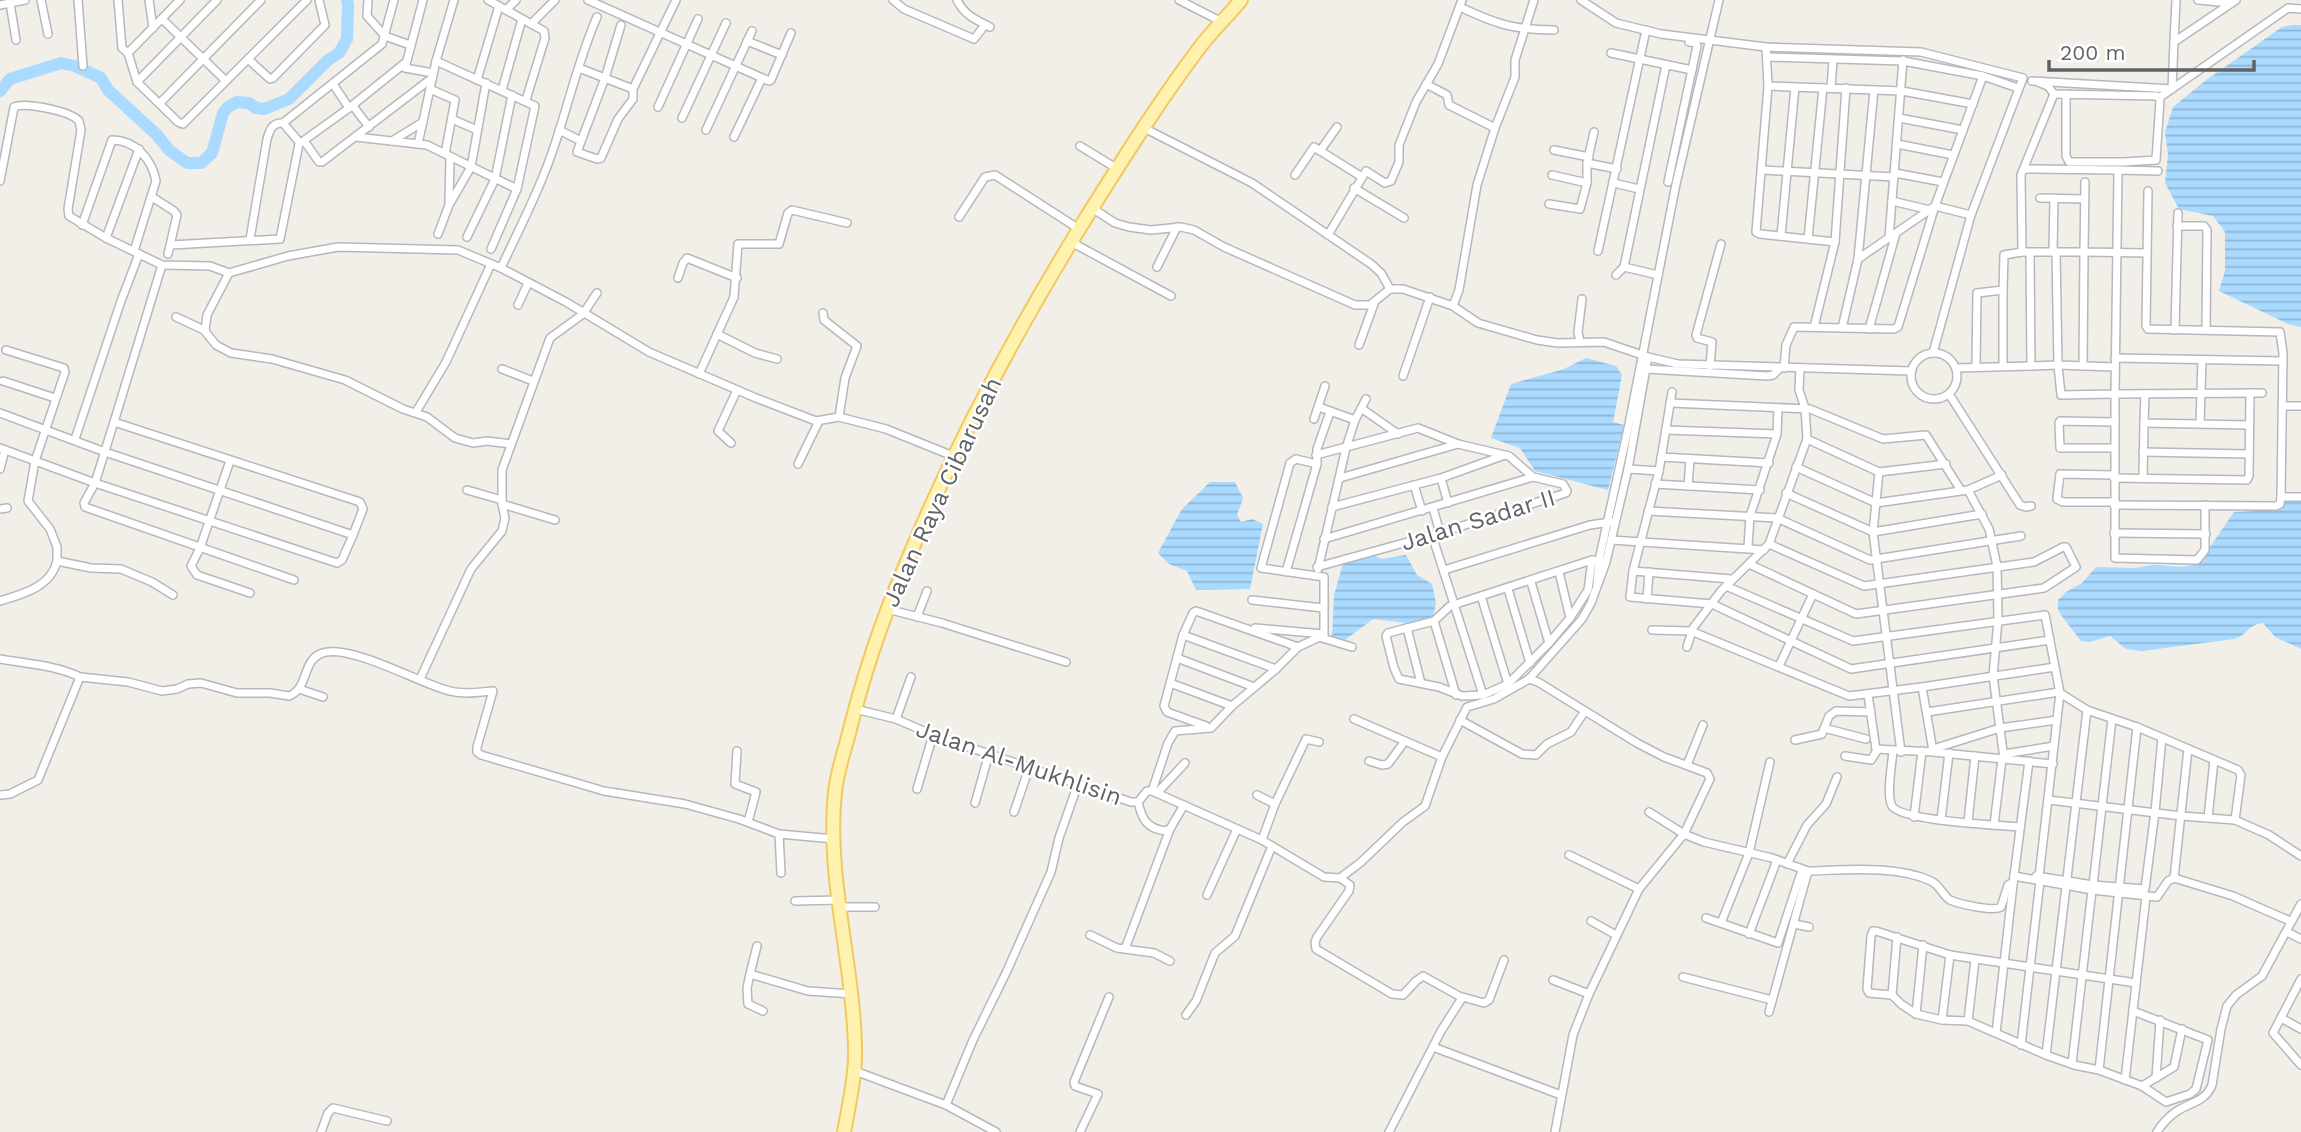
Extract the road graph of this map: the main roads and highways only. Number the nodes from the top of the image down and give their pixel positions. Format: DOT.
graph roads {
  1 [pos="1241,0"];
  2 [pos="844,1132"];
  1 -- 2 [label="main road, Jalan Raya Cibarusah"];
}
